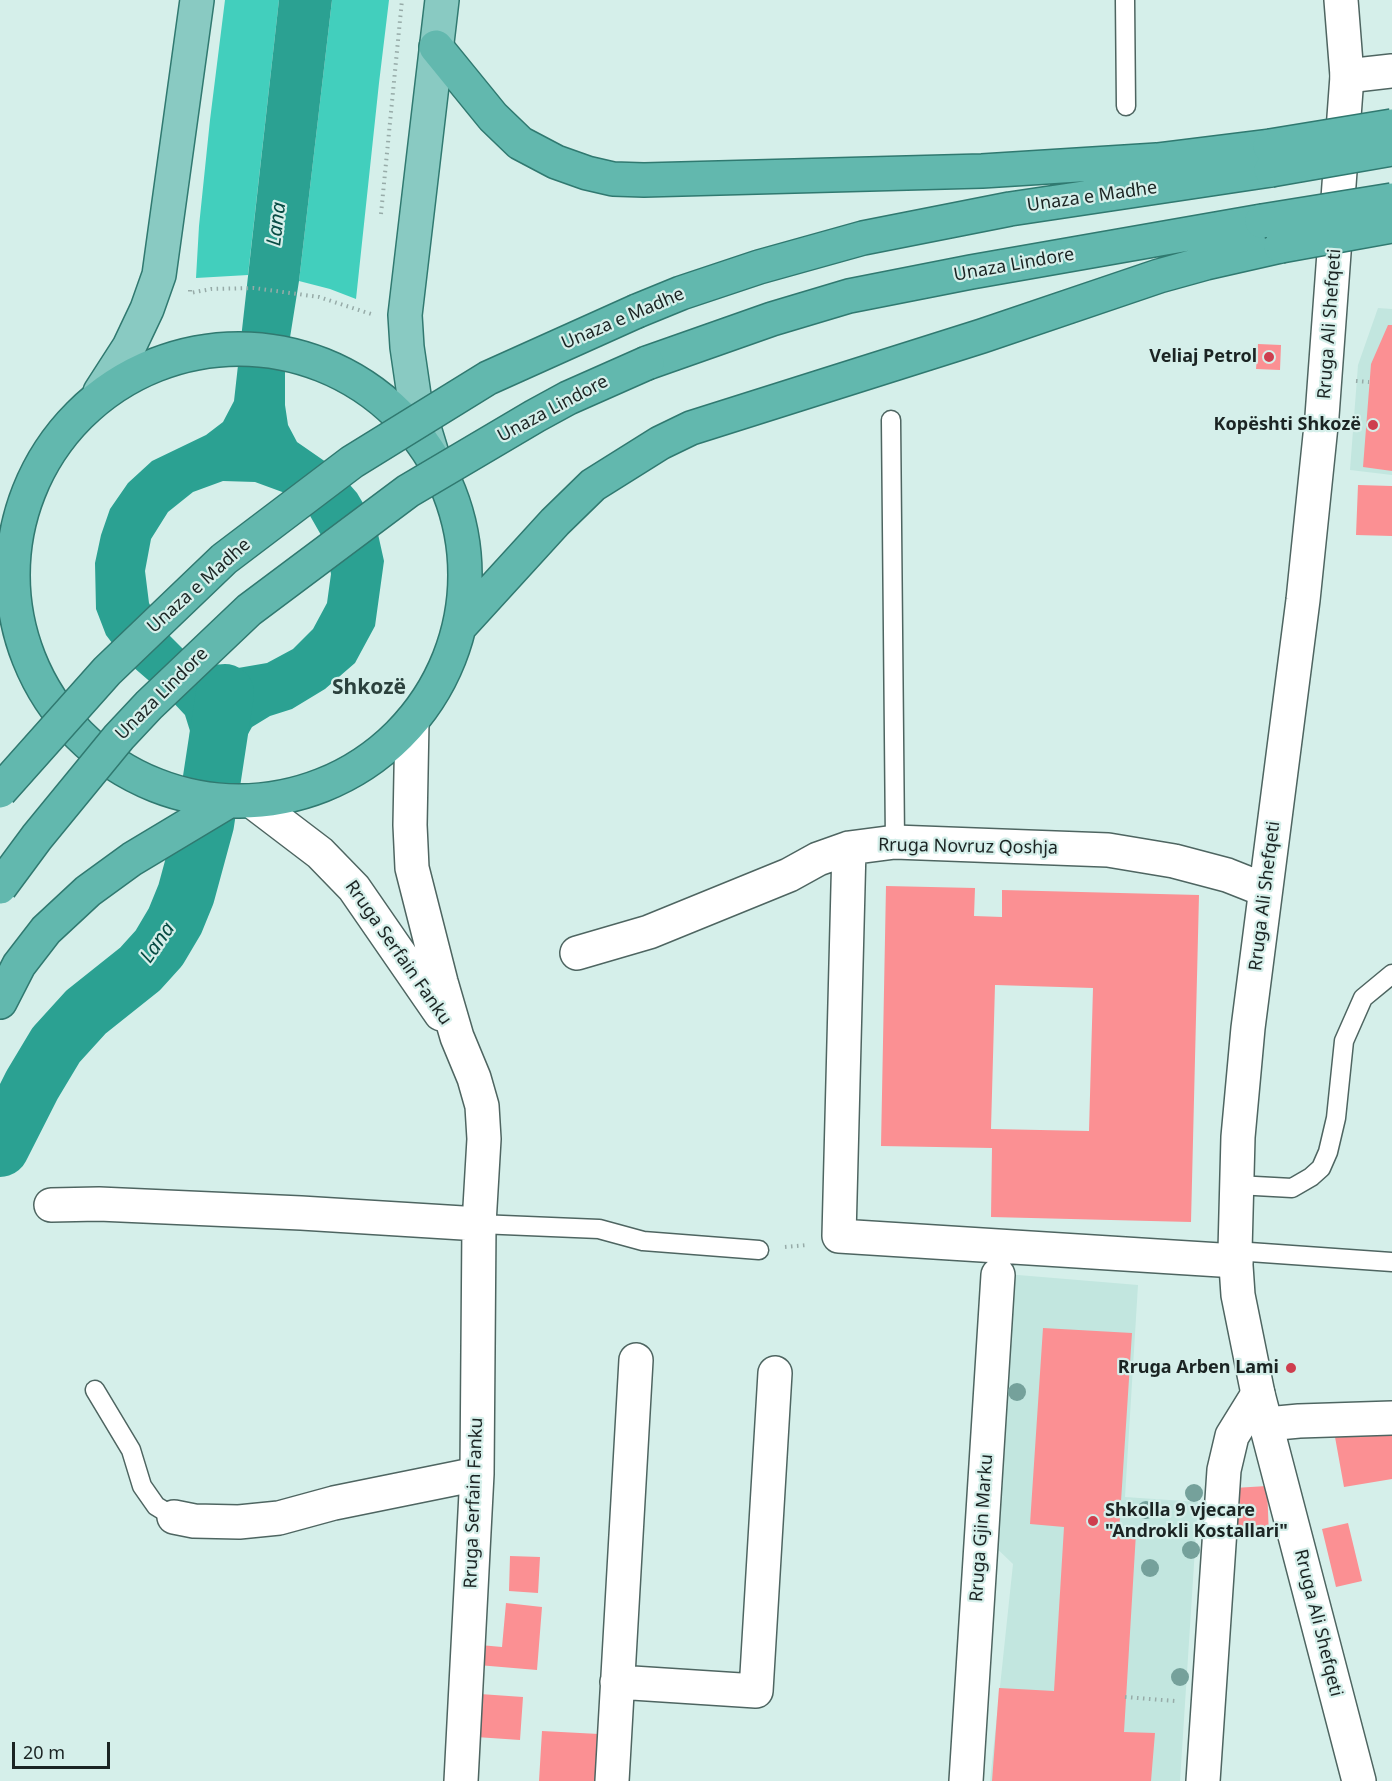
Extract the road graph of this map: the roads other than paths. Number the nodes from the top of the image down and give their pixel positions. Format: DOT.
graph roads {
  1 [pos="196,0"];
  2 [pos="442,0"];
  3 [pos="1125,0"];
  4 [pos="1341,0"];
  5 [pos="436,47"];
  6 [pos="1392,71"];
  7 [pos="1347,76"];
  8 [pos="1126,106"];
  9 [pos="1392,126"];
  10 [pos="1392,149"];
  11 [pos="1271,158"];
  12 [pos="1392,200"];
  13 [pos="1392,226"];
  14 [pos="1272,233"];
  15 [pos="100,392"];
  16 [pos="891,420"];
  17 [pos="433,457"];
  18 [pos="12,586"];
  19 [pos="0,622"];
  20 [pos="460,626"];
  21 [pos="412,721"];
  22 [pos="0,790"];
  23 [pos="240,802"];
  24 [pos="895,842"];
  25 [pos="849,848"];
  26 [pos="0,887"];
  27 [pos="1265,890"];
  28 [pos="577,953"];
  29 [pos="1392,974"];
  30 [pos="0,1002"];
  31 [pos="458,1037"];
  32 [pos="1237,1185"];
  33 [pos="51,1204"];
  34 [pos="479,1224"];
  35 [pos="759,1250"];
  36 [pos="1235,1256"];
  37 [pos="1392,1262"];
  38 [pos="998,1275"];
  39 [pos="636,1360"];
  40 [pos="776,1373"];
  41 [pos="95,1390"];
  42 [pos="1263,1409"];
  43 [pos="1392,1418"];
  44 [pos="477,1474"];
  45 [pos="174,1517"];
  46 [pos="617,1682"];
  47 [pos="461,1781"];
  48 [pos="612,1781"];
  49 [pos="966,1781"];
  50 [pos="1203,1781"];
  51 [pos="1359,1781"];
  1 -- 15 [label="main road"];
  2 -- 5 [label="main road"];
  3 -- 8 [label="lane"];
  4 -- 7 [label="street, Rruga Ali Shefqeti"];
  5 -- 11 [label="highway"];
  5 -- 17 [label="main road"];
  6 -- 7 [label="street"];
  7 -- 27 [label="street, Rruga Ali Shefqeti"];
  9 -- 11 [label="highway, bridge"];
  10 -- 11 [label="highway, Unaza e Madhe, bridge"];
  11 -- 22 [label="highway, Unaza e Madhe, bridge"];
  12 -- 14 [label="highway, bridge"];
  13 -- 14 [label="highway, bridge"];
  14 -- 20 [label="highway"];
  14 -- 26 [label="highway, Unaza Lindore, bridge"];
  15 -- 17 [label="highway"];
  15 -- 18 [label="highway"];
  16 -- 24 [label="lane"];
  17 -- 20 [label="highway"];
  18 -- 19 [label="highway"];
  18 -- 23 [label="highway"];
  20 -- 21 [label="highway"];
  21 -- 23 [label="highway"];
  21 -- 31 [label="street, Rruga Serfain Fanku"];
  23 -- 30 [label="highway"];
  23 -- 31 [label="street, Rruga Serfain Fanku"];
  24 -- 25 [label="street, Rruga Novruz Qoshja"];
  24 -- 27 [label="street, Rruga Novruz Qoshja"];
  25 -- 28 [label="street, Rruga Novruz Qoshja"];
  25 -- 36 [label="street"];
  27 -- 32 [label="street, Rruga Ali Shefqeti"];
  29 -- 32 [label="lane"];
  31 -- 34 [label="street, Rruga Serfain Fanku"];
  32 -- 36 [label="street, Rruga Ali Shefqeti"];
  33 -- 34 [label="street"];
  34 -- 35 [label="lane"];
  34 -- 44 [label="street, Rruga Serfain Fanku"];
  36 -- 37 [label="lane"];
  36 -- 42 [label="street, Rruga Ali Shefqeti"];
  38 -- 49 [label="street, Rruga Gjin Marku"];
  39 -- 46 [label="street"];
  40 -- 46 [label="street"];
  41 -- 45 [label="lane"];
  42 -- 43 [label="street"];
  42 -- 50 [label="street"];
  42 -- 51 [label="street, Rruga Ali Shefqeti"];
  44 -- 45 [label="street"];
  44 -- 47 [label="street, Rruga Serfain Fanku"];
  46 -- 48 [label="street"];
}
